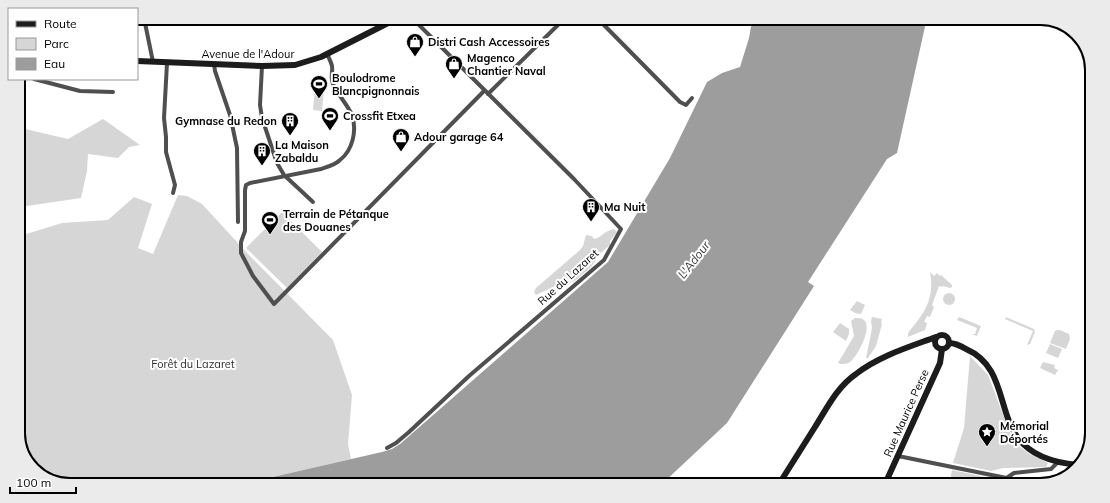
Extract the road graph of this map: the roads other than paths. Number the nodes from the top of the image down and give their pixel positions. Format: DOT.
graph roads {
  1 [pos="145,25"];
  2 [pos="384,25"];
  3 [pos="419,25"];
  4 [pos="558,25"];
  5 [pos="604,25"];
  6 [pos="327,54"];
  7 [pos="138,61"];
  8 [pos="152,62"];
  9 [pos="167,63"];
  10 [pos="214,64"];
  11 [pos="262,66"];
  12 [pos="38,80"];
  13 [pos="113,92"];
  14 [pos="486,93"];
  15 [pos="692,98"];
  16 [pos="284,175"];
  17 [pos="173,193"];
  18 [pos="313,202"];
  19 [pos="238,222"];
  20 [pos="935,339"];
  21 [pos="949,342"];
  22 [pos="942,349"];
  23 [pos="387,448"];
  24 [pos="898,456"];
  25 [pos="1058,462"];
  26 [pos="1072,465"];
  27 [pos="1008,477"];
  28 [pos="783,478"];
  29 [pos="888,478"];
  30 [pos="1012,478"];
  1 -- 8 [label="street"];
  2 -- 6 [label="main road, Avenue de l'Adour"];
  3 -- 14 [label="street, Rue du Lazaret"];
  4 -- 14 [label="street"];
  5 -- 15 [label="street"];
  6 -- 11 [label="main road, Avenue de l'Adour"];
  6 -- 16 [label="street"];
  7 -- 8 [label="main road, Avenue de l'Adour"];
  8 -- 9 [label="main road, Avenue de l'Adour"];
  9 -- 10 [label="main road, Avenue de l'Adour"];
  9 -- 17 [label="street"];
  10 -- 11 [label="main road, Avenue de l'Adour"];
  10 -- 19 [label="street"];
  11 -- 16 [label="street"];
  12 -- 13 [label="street"];
  14 -- 16 [label="street"];
  14 -- 23 [label="street, Rue du Lazaret"];
  16 -- 18 [label="street"];
  20 -- 21 [label="main road"];
  20 -- 22 [label="main road"];
  20 -- 28 [label="main road"];
  21 -- 22 [label="main road"];
  21 -- 25 [label="main road"];
  22 -- 24 [label="main road, Rue Maurice Perse"];
  24 -- 27 [label="street"];
  24 -- 29 [label="main road, Rue Maurice Perse"];
  25 -- 26 [label="main road"];
  25 -- 27 [label="street"];
  27 -- 30 [label="street"];
}
